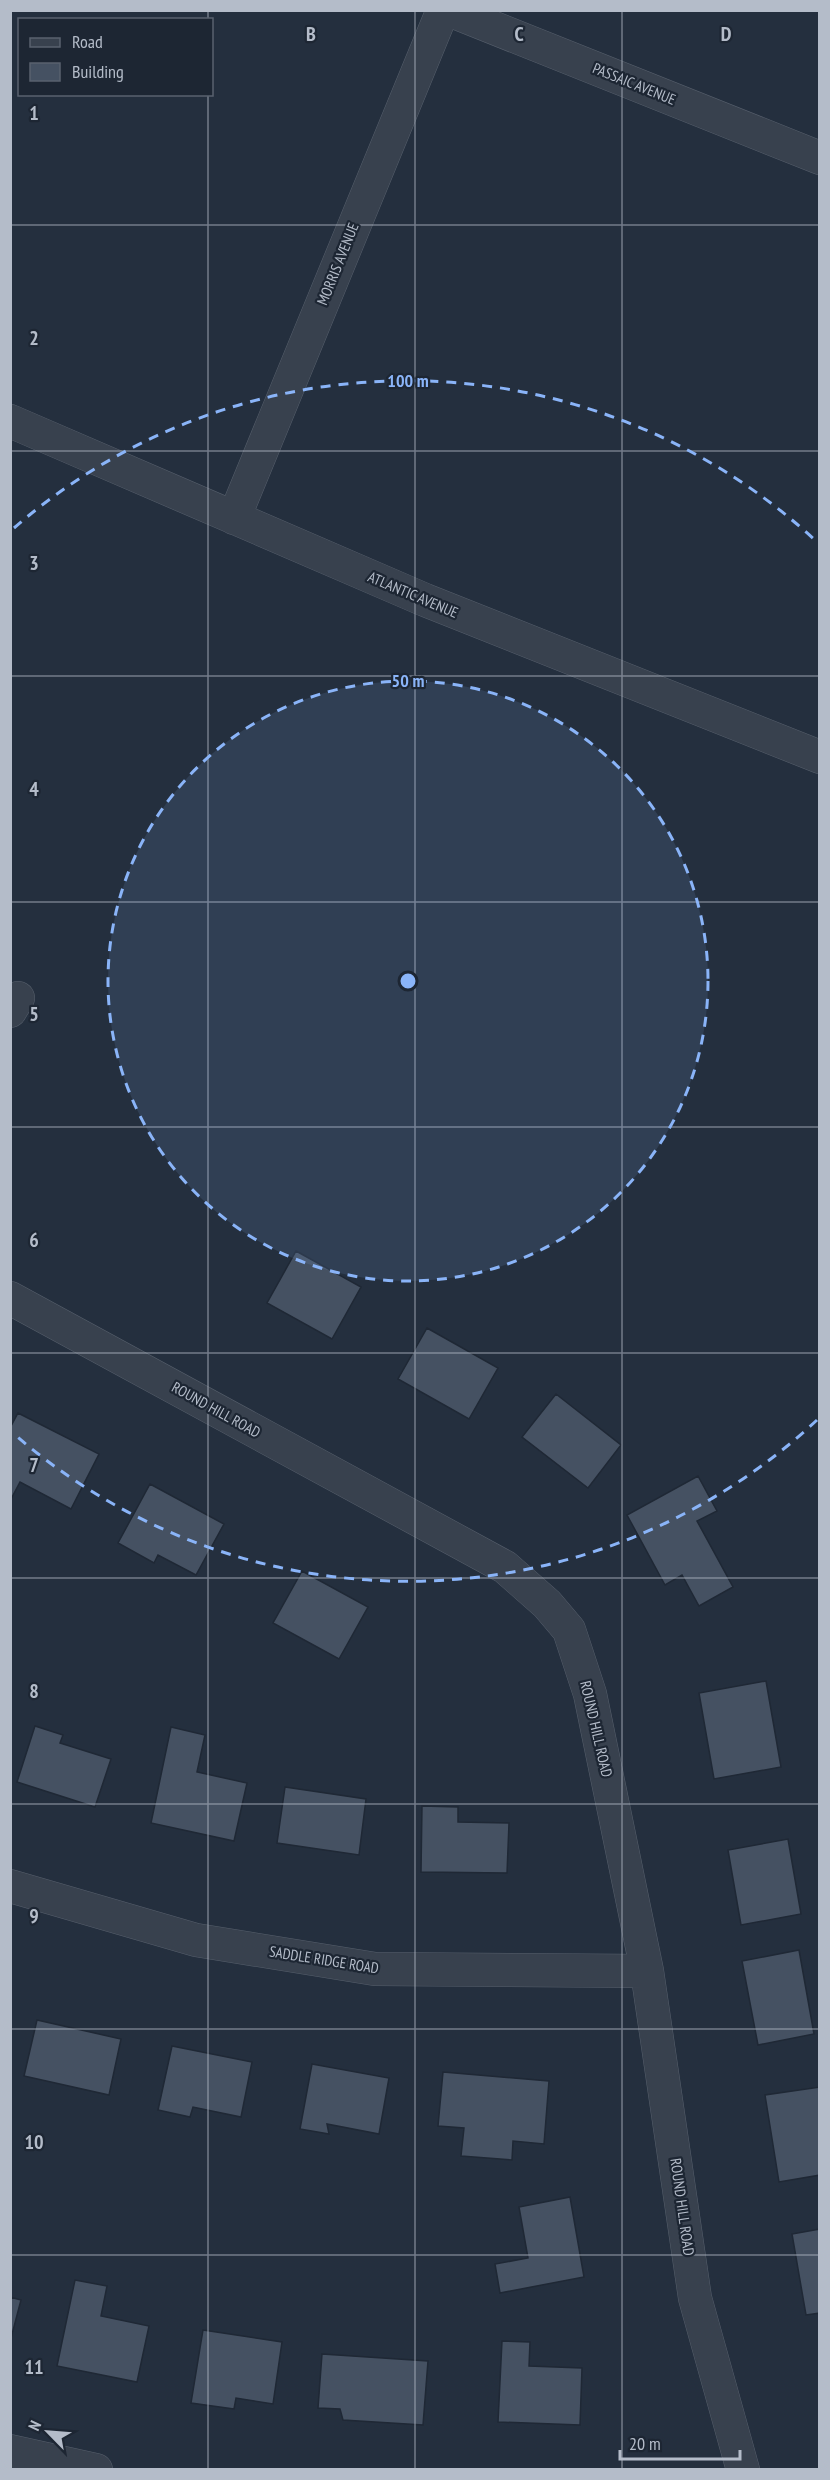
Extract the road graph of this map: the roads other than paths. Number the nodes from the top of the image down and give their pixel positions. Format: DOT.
graph roads {
  1 [pos="443,10"];
  2 [pos="449,10"];
  3 [pos="819,158"];
  4 [pos="10,421"];
  5 [pos="234,518"];
  6 [pos="819,757"];
  7 [pos="10,1298"];
  8 [pos="10,1886"];
  9 [pos="646,1971"];
  10 [pos="10,2451"];
  11 [pos="96,2469"];
  12 [pos="743,2469"];
  1 -- 5 [label="street, MORRIS AVENUE"];
  2 -- 3 [label="street, PASSAIC AVENUE"];
  4 -- 5 [label="street, ATLANTIC AVENUE"];
  5 -- 6 [label="street, ATLANTIC AVENUE"];
  7 -- 9 [label="street, ROUND HILL ROAD"];
  8 -- 9 [label="street, SADDLE RIDGE ROAD"];
  9 -- 12 [label="street, ROUND HILL ROAD"];
  10 -- 11 [label="street"];
}
